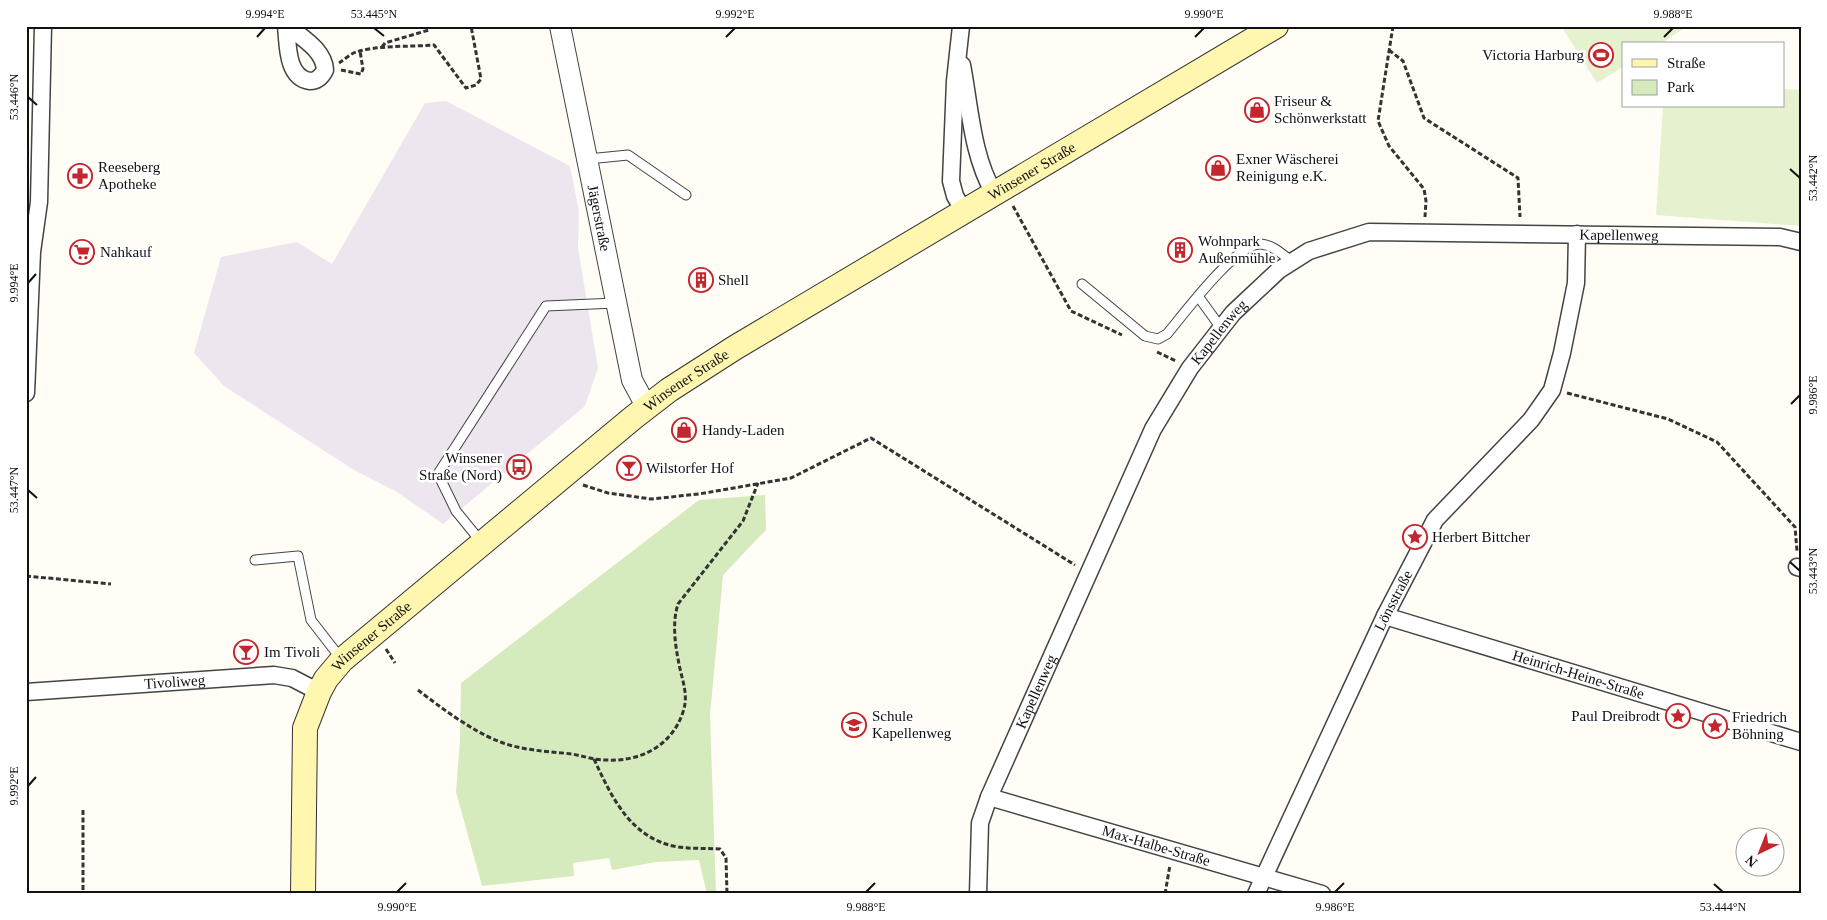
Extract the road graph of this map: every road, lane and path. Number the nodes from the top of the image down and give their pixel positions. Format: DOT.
graph roads {
  1 [pos="43,26"];
  2 [pos="429,26"];
  3 [pos="471,26"];
  4 [pos="560,26"];
  5 [pos="961,26"];
  6 [pos="1276,26"];
  7 [pos="1393,26"];
  8 [pos="382,48"];
  9 [pos="1389,50"];
  10 [pos="360,51"];
  11 [pos="959,51"];
  12 [pos="588,160"];
  13 [pos="33,168"];
  14 [pos="994,193"];
  15 [pos="686,196"];
  16 [pos="964,211"];
  17 [pos="1423,233"];
  18 [pos="1520,234"];
  19 [pos="1577,234"];
  20 [pos="1801,242"];
  21 [pos="1292,262"];
  22 [pos="1082,284"];
  23 [pos="1198,296"];
  24 [pos="616,303"];
  25 [pos="1221,328"];
  26 [pos="1552,390"];
  27 [pos="26,393"];
  28 [pos="647,408"];
  29 [pos="566,474"];
  30 [pos="758,482"];
  31 [pos="482,543"];
  32 [pos="255,560"];
  33 [pos="1799,568"];
  34 [pos="1088,572"];
  35 [pos="26,576"];
  36 [pos="111,584"];
  37 [pos="1385,616"];
  38 [pos="342,660"];
  39 [pos="418,690"];
  40 [pos="26,692"];
  41 [pos="319,692"];
  42 [pos="1801,742"];
  43 [pos="594,759"];
  44 [pos="989,797"];
  45 [pos="83,810"];
  46 [pos="1172,850"];
  47 [pos="1264,876"];
  48 [pos="83,894"];
  49 [pos="303,894"];
  50 [pos="727,894"];
  51 [pos="978,894"];
  52 [pos="1166,894"];
  53 [pos="1256,894"];
  54 [pos="1322,894"];
  1 -- 13 [label="street"];
  2 -- 8 [label="path"];
  3 -- 8 [label="path"];
  4 -- 12 [label="street, Jägerstraße"];
  5 -- 11 [label="street"];
  6 -- 14 [label="main road, Winsener Straße"];
  7 -- 9 [label="path"];
  8 -- 10 [label="path"];
  9 -- 17 [label="path"];
  9 -- 18 [label="path"];
  10 -- 10 [label="path"];
  11 -- 14 [label="street"];
  11 -- 16 [label="street"];
  12 -- 15 [label="lane"];
  12 -- 24 [label="street, Jägerstraße"];
  13 -- 27 [label="street"];
  14 -- 16 [label="main road, Winsener Straße"];
  16 -- 28 [label="main road, Winsener Straße"];
  17 -- 18 [label="street, Kapellenweg"];
  17 -- 21 [label="street, Kapellenweg"];
  18 -- 19 [label="street, Kapellenweg"];
  19 -- 20 [label="street, Kapellenweg"];
  19 -- 26 [label="street, Lönsstraße"];
  21 -- 23 [label="lane"];
  21 -- 25 [label="street, Kapellenweg"];
  22 -- 23 [label="lane"];
  23 -- 25 [label="lane"];
  24 -- 28 [label="street, Jägerstraße"];
  24 -- 31 [label="lane"];
  25 -- 34 [label="street, Kapellenweg"];
  26 -- 33 [label="path"];
  26 -- 37 [label="street, Lönsstraße"];
  28 -- 29 [label="main road, Winsener Straße"];
  29 -- 30 [label="path"];
  29 -- 31 [label="main road, Winsener Straße"];
  30 -- 34 [label="path"];
  30 -- 43 [label="path"];
  31 -- 38 [label="main road, Winsener Straße"];
  32 -- 38 [label="lane"];
  34 -- 44 [label="street, Kapellenweg"];
  35 -- 36 [label="path"];
  37 -- 42 [label="street, Heinrich-Heine-Straße"];
  37 -- 47 [label="street, Lönsstraße"];
  38 -- 41 [label="main road, Winsener Straße"];
  39 -- 43 [label="path"];
  40 -- 41 [label="street, Tivoliweg"];
  41 -- 49 [label="main road, Winsener Straße"];
  43 -- 50 [label="path"];
  44 -- 46 [label="street, Max-Halbe-Straße"];
  44 -- 51 [label="street, Kapellenweg"];
  45 -- 48 [label="path"];
  46 -- 47 [label="street, Max-Halbe-Straße"];
  46 -- 52 [label="path"];
  47 -- 53 [label="street, Lönsstraße"];
  47 -- 54 [label="street, Max-Halbe-Straße"];
}
